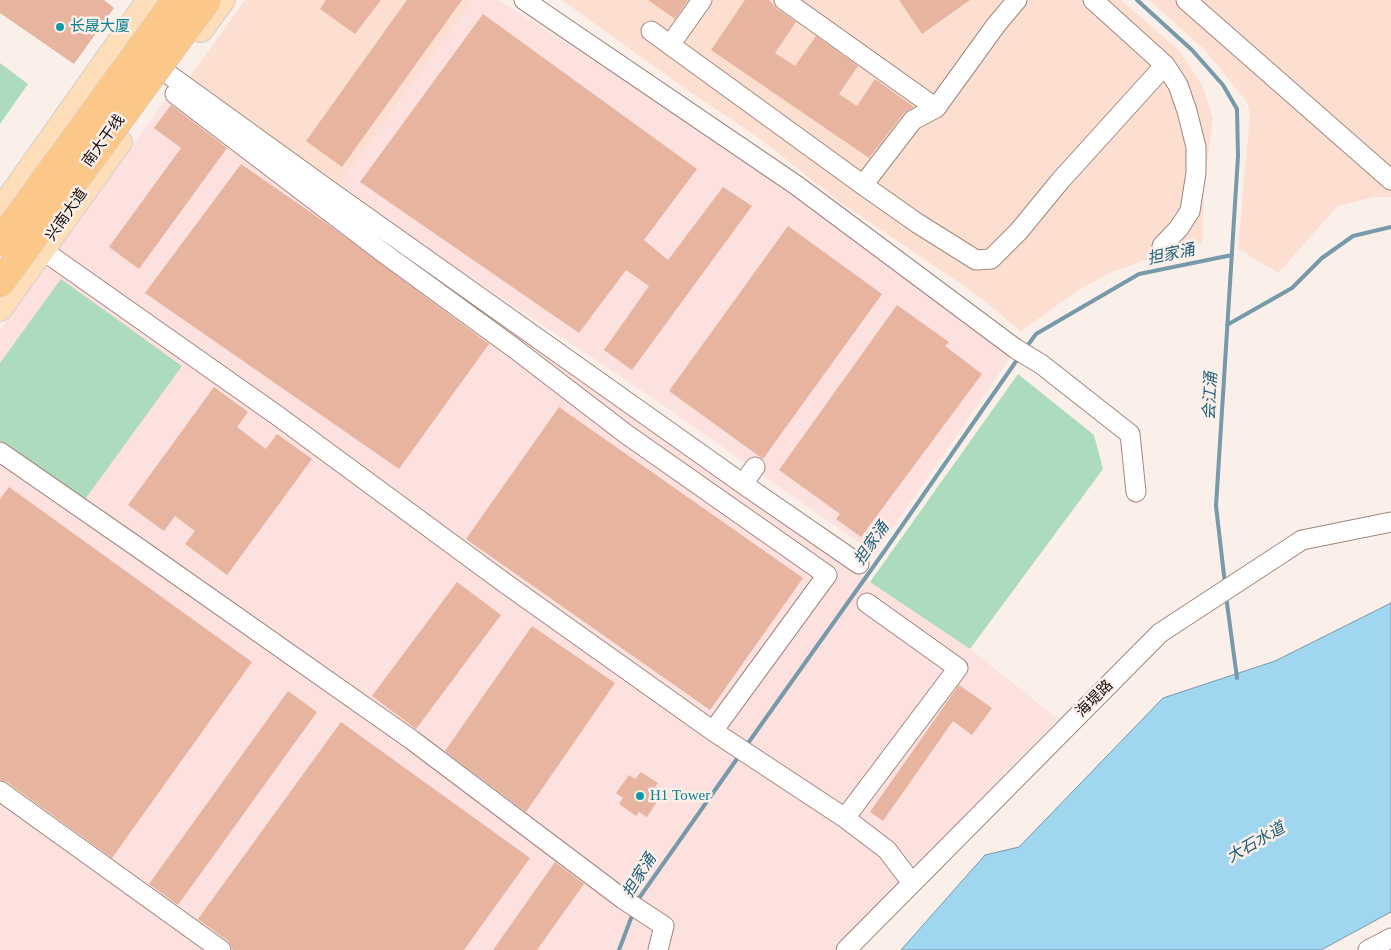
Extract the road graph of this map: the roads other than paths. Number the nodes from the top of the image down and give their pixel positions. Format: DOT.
graph roads {
  1 [pos="149,0"];
  2 [pos="176,0"];
  3 [pos="207,0"];
  4 [pos="223,0"];
  5 [pos="524,0"];
  6 [pos="702,0"];
  7 [pos="784,0"];
  8 [pos="1017,0"];
  9 [pos="1093,0"];
  10 [pos="1186,0"];
  11 [pos="651,31"];
  12 [pos="670,45"];
  13 [pos="1165,65"];
  14 [pos="172,84"];
  15 [pos="936,108"];
  16 [pos="1391,180"];
  17 [pos="863,185"];
  18 [pos="0,211"];
  19 [pos="0,219"];
  20 [pos="0,242"];
  21 [pos="1162,246"];
  22 [pos="43,250"];
  23 [pos="0,283"];
  24 [pos="0,309"];
  25 [pos="0,452"];
  26 [pos="755,467"];
  27 [pos="743,484"];
  28 [pos="1136,492"];
  29 [pos="1391,522"];
  30 [pos="859,564"];
  31 [pos="867,603"];
  32 [pos="714,730"];
  33 [pos="0,791"];
  34 [pos="845,818"];
  35 [pos="912,883"];
  36 [pos="1391,938"];
  37 [pos="221,950"];
  38 [pos="658,950"];
  39 [pos="846,950"];
  40 [pos="1368,950"];
  1 -- 18 [label="main road"];
  2 -- 20 [label="highway, 南大干线, bridge"];
  3 -- 23 [label="highway, 南大干线, bridge"];
  4 -- 14 [label="main road, 兴南大道"];
  5 -- 28 [label="street"];
  6 -- 12 [label="street"];
  7 -- 15 [label="street"];
  8 -- 15 [label="street"];
  9 -- 13 [label="street"];
  10 -- 16 [label="street"];
  11 -- 12 [label="street"];
  12 -- 17 [label="street"];
  13 -- 17 [label="street"];
  13 -- 21 [label="street"];
  14 -- 22 [label="main road, 兴南大道"];
  14 -- 27 [label="street"];
  14 -- 32 [label="street"];
  15 -- 17 [label="street"];
  19 -- 22 [label="street"];
  22 -- 24 [label="main road, 兴南大道"];
  22 -- 32 [label="street"];
  25 -- 38 [label="street"];
  26 -- 27 [label="street"];
  27 -- 30 [label="street"];
  29 -- 35 [label="street, 海堤路"];
  31 -- 34 [label="street"];
  32 -- 34 [label="street"];
  33 -- 37 [label="street"];
  34 -- 35 [label="street"];
  35 -- 39 [label="street, 海堤路"];
  36 -- 40 [label="street"];
}
